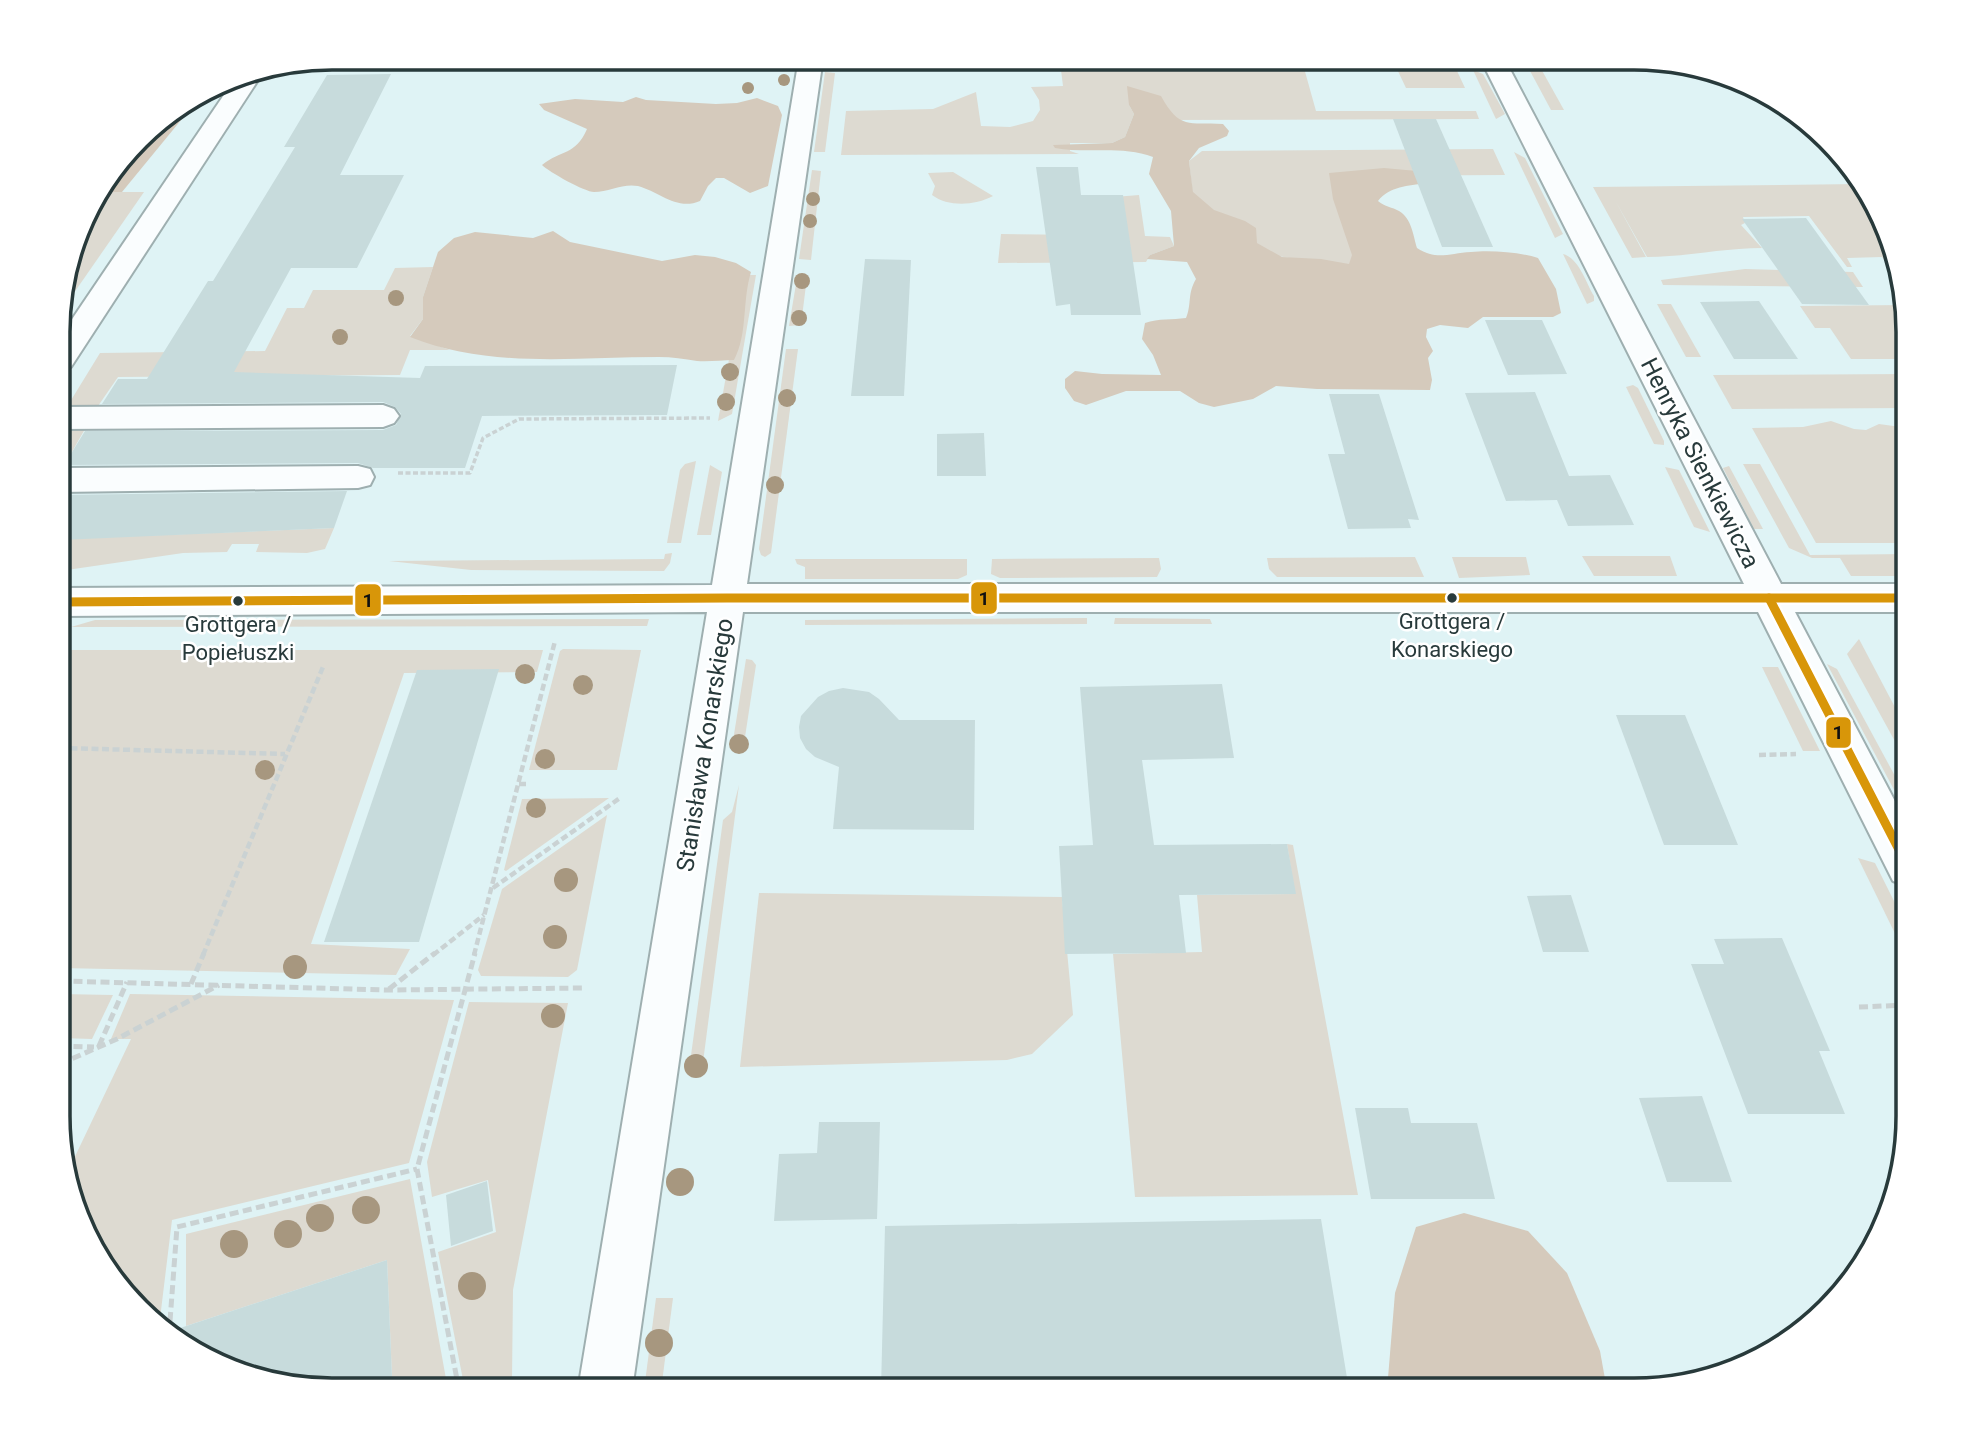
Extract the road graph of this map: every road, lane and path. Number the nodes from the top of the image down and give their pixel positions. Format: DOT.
graph roads {
  1 [pos="809,70"];
  2 [pos="1498,70"];
  3 [pos="242,86"];
  4 [pos="70,345"];
  5 [pos="383,416"];
  6 [pos="70,418"];
  7 [pos="711,418"];
  8 [pos="372,475"];
  9 [pos="70,480"];
  10 [pos="727,598"];
  11 [pos="1769,598"];
  12 [pos="1896,598"];
  13 [pos="70,601"];
  14 [pos="556,636"];
  15 [pos="323,667"];
  16 [pos="70,748"];
  17 [pos="285,754"];
  18 [pos="1798,754"];
  19 [pos="1759,755"];
  20 [pos="519,784"];
  21 [pos="527,784"];
  22 [pos="620,798"];
  23 [pos="1896,845"];
  24 [pos="492,889"];
  25 [pos="485,914"];
  26 [pos="70,981"];
  27 [pos="127,982"];
  28 [pos="191,984"];
  29 [pos="221,984"];
  30 [pos="583,988"];
  31 [pos="466,989"];
  32 [pos="388,990"];
  33 [pos="1896,1005"];
  34 [pos="1858,1007"];
  35 [pos="70,1046"];
  36 [pos="98,1047"];
  37 [pos="70,1060"];
  38 [pos="417,1169"];
  39 [pos="170,1321"];
  40 [pos="457,1378"];
  41 [pos="608,1378"];
  1 -- 10 [label="street, Stanisława Konarskiego"];
  2 -- 11 [label="street, Henryka Sienkiewicza"];
  3 -- 4 [label="street"];
  5 -- 6 [label="street"];
  7 -- 8 [label="path"];
  8 -- 9 [label="street"];
  10 -- 11 [label="street"];
  10 -- 13 [label="street"];
  10 -- 41 [label="street, Stanisława Konarskiego"];
  11 -- 12 [label="street"];
  11 -- 23 [label="street, Henryka Sienkiewicza"];
  14 -- 20 [label="path"];
  15 -- 17 [label="path"];
  16 -- 17 [label="path"];
  17 -- 28 [label="path"];
  18 -- 19 [label="path"];
  20 -- 21 [label="path"];
  20 -- 24 [label="path"];
  22 -- 24 [label="path"];
  24 -- 25 [label="path"];
  25 -- 31 [label="path"];
  25 -- 32 [label="path"];
  26 -- 27 [label="path"];
  27 -- 28 [label="path"];
  27 -- 36 [label="path"];
  28 -- 29 [label="path"];
  29 -- 32 [label="path"];
  29 -- 36 [label="path"];
  30 -- 31 [label="path"];
  31 -- 32 [label="path"];
  31 -- 38 [label="path"];
  33 -- 34 [label="path"];
  35 -- 36 [label="path"];
  36 -- 37 [label="path"];
  38 -- 39 [label="path"];
  38 -- 40 [label="path"];
}
